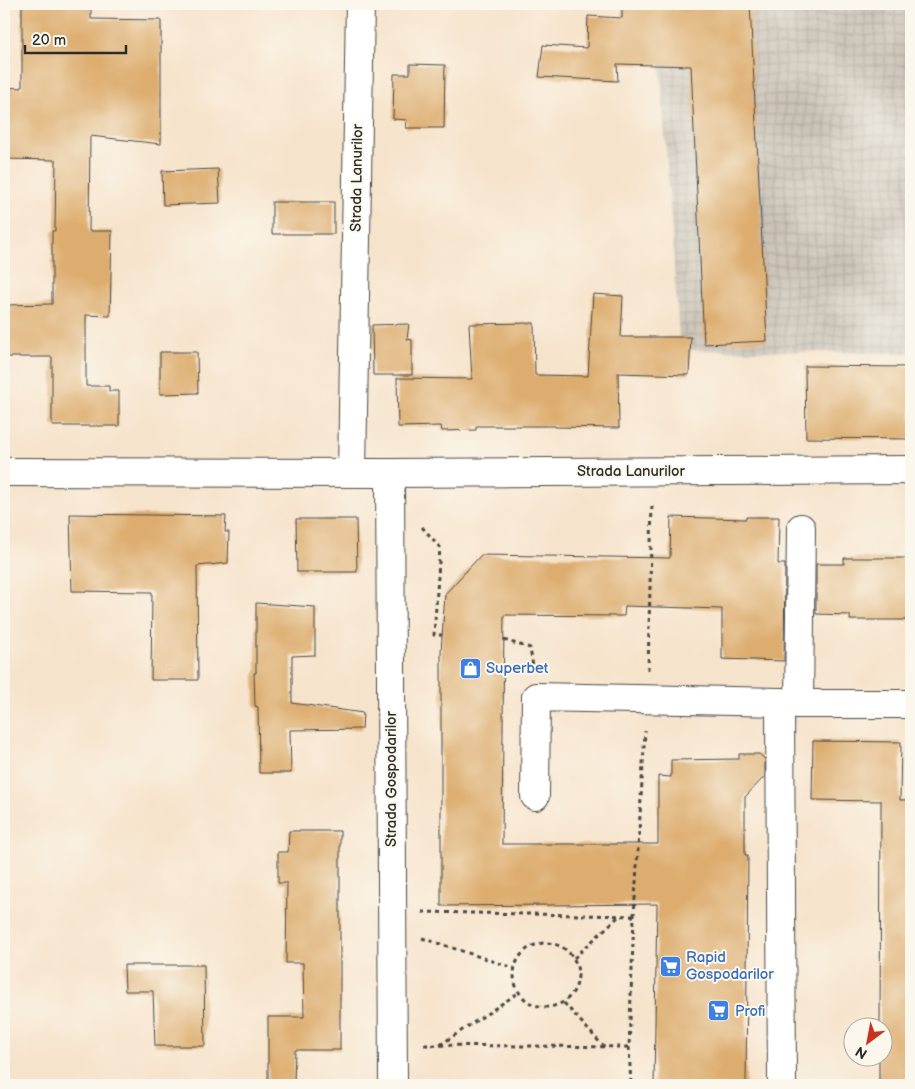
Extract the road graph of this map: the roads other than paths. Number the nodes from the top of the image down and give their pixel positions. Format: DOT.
graph roads {
  1 [pos="360,4"];
  2 [pos="911,470"];
  3 [pos="4,472"];
  4 [pos="352,472"];
  5 [pos="390,473"];
  6 [pos="801,528"];
  7 [pos="789,703"];
  8 [pos="911,704"];
  9 [pos="535,796"];
  10 [pos="393,1085"];
  11 [pos="782,1085"];
  1 -- 4 [label="street, Strada Lanurilor"];
  2 -- 5 [label="street, Strada Lanurilor"];
  3 -- 4 [label="street, Strada Lanurilor"];
  4 -- 5 [label="street, Strada Lanurilor"];
  5 -- 10 [label="street, Strada Gospodarilor"];
  6 -- 7 [label="street"];
  7 -- 8 [label="street"];
  7 -- 9 [label="street"];
  7 -- 11 [label="street"];
}
